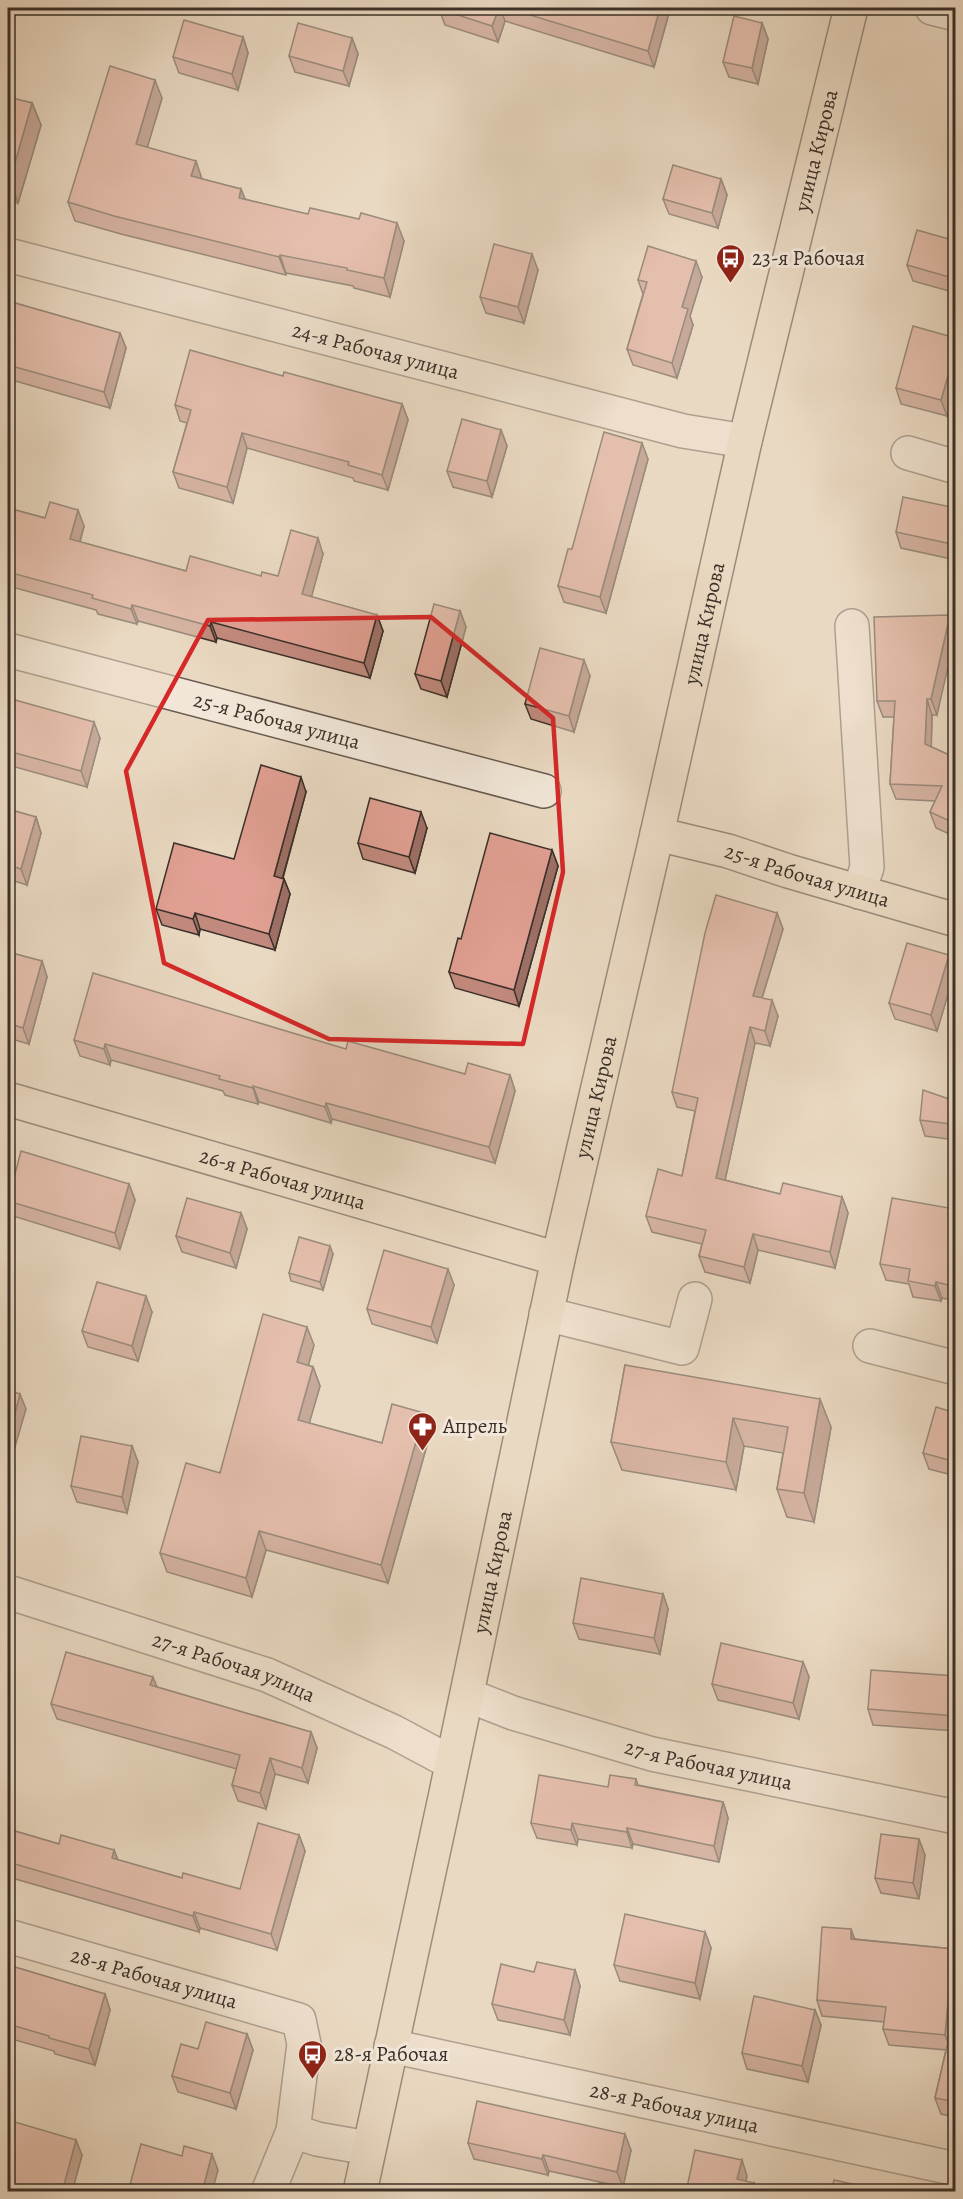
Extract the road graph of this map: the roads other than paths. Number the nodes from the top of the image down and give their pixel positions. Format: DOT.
graph roads {
  1 [pos="851,8"];
  2 [pos="932,8"];
  3 [pos="956,14"];
  4 [pos="8,255"];
  5 [pos="745,441"];
  6 [pos="908,453"];
  7 [pos="956,467"];
  8 [pos="852,626"];
  9 [pos="8,650"];
  10 [pos="544,791"];
  11 [pos="657,834"];
  12 [pos="859,892"];
  13 [pos="956,920"];
  14 [pos="8,1099"];
  15 [pos="558,1259"];
  16 [pos="695,1299"];
  17 [pos="546,1314"];
  18 [pos="870,1346"];
  19 [pos="956,1368"];
  20 [pos="8,1592"];
  21 [pos="467,1695"];
  22 [pos="452,1763"];
  23 [pos="956,1817"];
  24 [pos="8,1936"];
  25 [pos="391,2046"];
  26 [pos="293,2131"];
  27 [pos="368,2148"];
  28 [pos="956,2169"];
  29 [pos="268,2192"];
  30 [pos="360,2192"];
  1 -- 5 [label="main road, улица Кирова"];
  2 -- 3 [label="street"];
  4 -- 5 [label="street, 24-я Рабочая улица"];
  5 -- 11 [label="main road, улица Кирова"];
  6 -- 7 [label="street"];
  8 -- 12 [label="street"];
  9 -- 10 [label="street, 25-я Рабочая улица"];
  11 -- 12 [label="main road, 25-я Рабочая улица"];
  11 -- 15 [label="main road, улица Кирова"];
  12 -- 13 [label="main road, 25-я Рабочая улица"];
  14 -- 15 [label="main road, 26-я Рабочая улица"];
  15 -- 17 [label="main road, улица Кирова"];
  16 -- 17 [label="street"];
  17 -- 21 [label="main road, улица Кирова"];
  18 -- 19 [label="street"];
  20 -- 22 [label="street, 27-я Рабочая улица"];
  21 -- 22 [label="main road, улица Кирова"];
  21 -- 23 [label="street, 27-я Рабочая улица"];
  22 -- 25 [label="main road, улица Кирова"];
  24 -- 26 [label="street, 28-я Рабочая улица"];
  25 -- 27 [label="main road, улица Кирова"];
  25 -- 28 [label="street, 28-я Рабочая улица"];
  26 -- 27 [label="street"];
  26 -- 29 [label="street"];
  27 -- 30 [label="main road, улица Кирова"];
}
